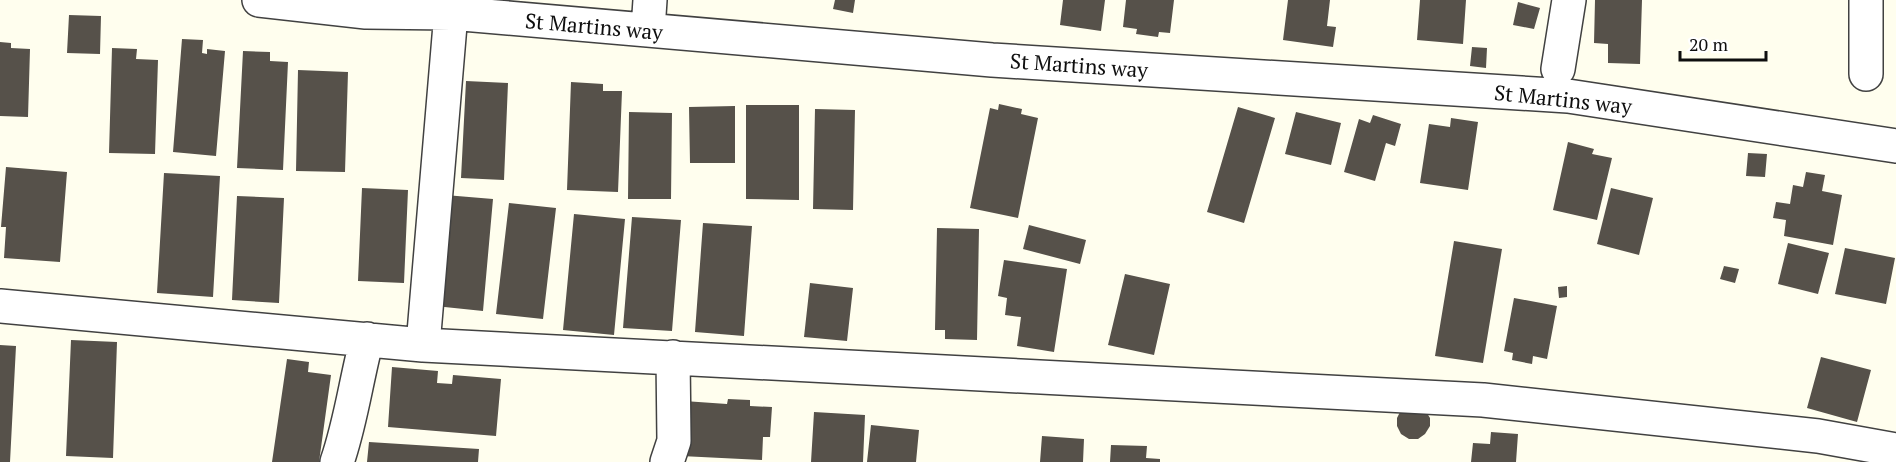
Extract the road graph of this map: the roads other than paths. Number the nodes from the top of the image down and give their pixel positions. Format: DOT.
graph roads {
  1 [pos="259,0"];
  2 [pos="1569,0"];
  3 [pos="1866,0"];
  4 [pos="366,6"];
  5 [pos="451,13"];
  6 [pos="649,15"];
  7 [pos="1558,69"];
  8 [pos="1866,74"];
  9 [pos="1896,146"];
  10 [pos="0,306"];
  11 [pos="367,339"];
  12 [pos="423,345"];
  13 [pos="673,357"];
  14 [pos="1896,450"];
  15 [pos="337,462"];
  16 [pos="667,462"];
  1 -- 4 [label="street, St Martins way"];
  2 -- 7 [label="street"];
  3 -- 8 [label="street"];
  4 -- 5 [label="street, St Martins way"];
  5 -- 6 [label="street, St Martins way"];
  5 -- 12 [label="street"];
  6 -- 9 [label="street, St Martins way"];
  10 -- 11 [label="street"];
  11 -- 12 [label="street"];
  11 -- 15 [label="street"];
  12 -- 13 [label="street"];
  13 -- 14 [label="street"];
  13 -- 16 [label="street"];
}
